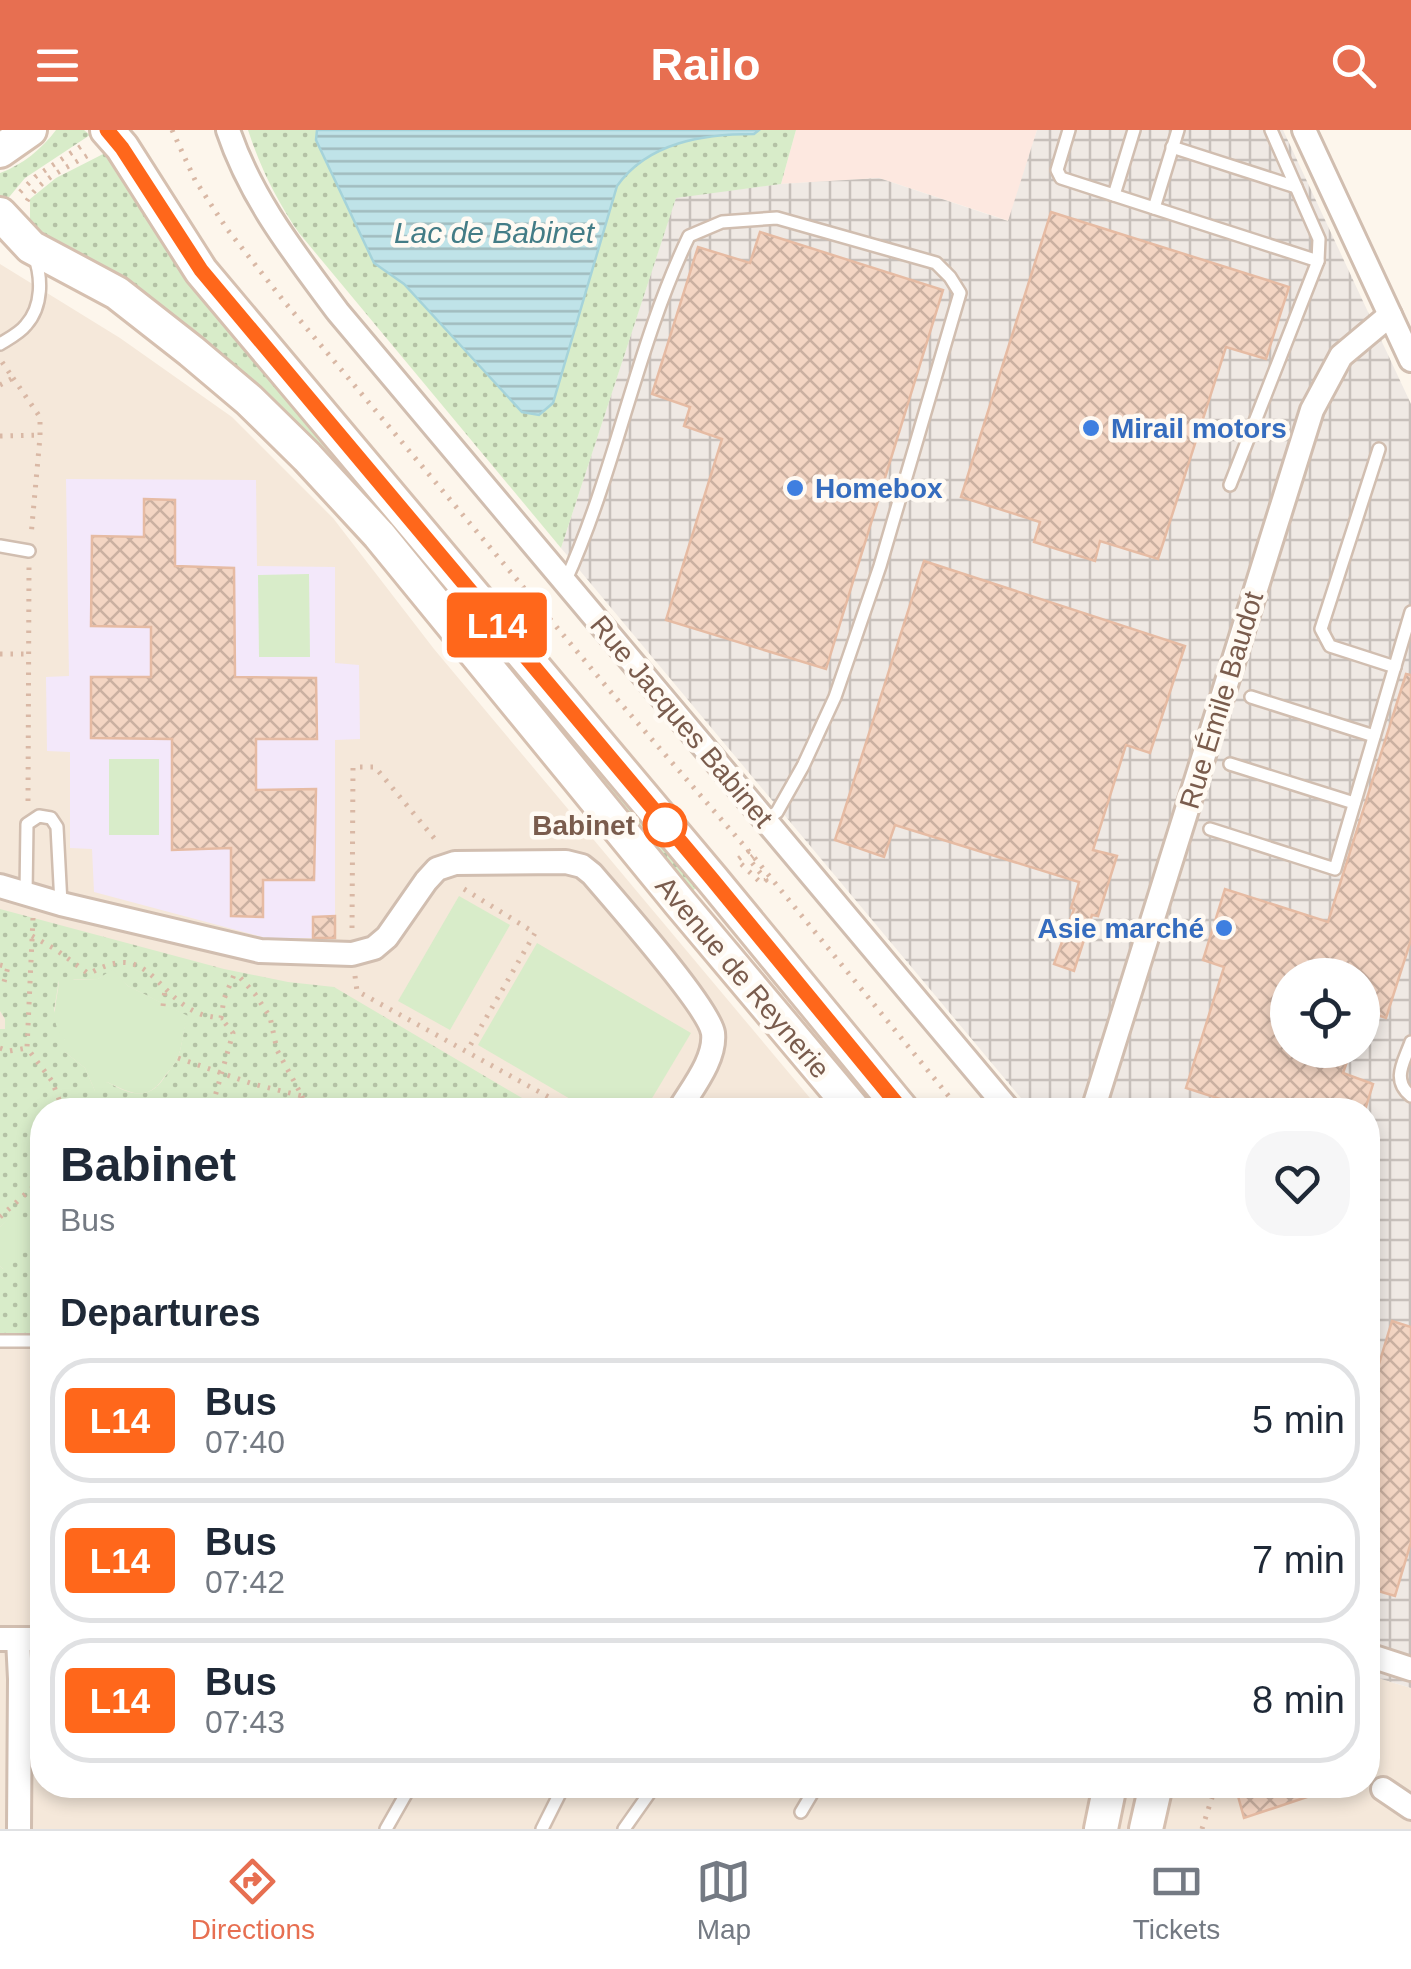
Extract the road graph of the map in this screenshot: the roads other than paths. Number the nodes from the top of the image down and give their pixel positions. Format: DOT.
graph roads {
  1 [pos="30,130"];
  2 [pos="228,130"];
  3 [pos="1068,130"];
  4 [pos="1134,130"];
  5 [pos="1178,130"];
  6 [pos="1271,130"];
  7 [pos="1304,130"];
  8 [pos="105,136"];
  9 [pos="1172,148"];
  10 [pos="0,151"];
  11 [pos="1296,187"];
  12 [pos="1114,195"];
  13 [pos="1154,208"];
  14 [pos="12,226"];
  15 [pos="1318,261"];
  16 [pos="1390,315"];
  17 [pos="0,344"];
  18 [pos="1411,360"];
  19 [pos="1379,449"];
  20 [pos="1230,485"];
  21 [pos="0,546"];
  22 [pos="30,551"];
  23 [pos="565,582"];
  24 [pos="1411,612"];
  25 [pos="1395,666"];
  26 [pos="1251,698"];
  27 [pos="1374,736"];
  28 [pos="1230,764"];
  29 [pos="1354,803"];
  30 [pos="766,820"];
  31 [pos="1210,829"];
  32 [pos="0,886"];
  33 [pos="30,895"];
  34 [pos="60,904"];
  35 [pos="1411,1042"];
  36 [pos="1411,1096"];
  37 [pos="687,1098"];
  38 [pos="844,1098"];
  39 [pos="892,1098"];
  40 [pos="999,1098"];
  41 [pos="1097,1098"];
  42 [pos="0,1341"];
  43 [pos="30,1342"];
  44 [pos="9,1639"];
  45 [pos="1380,1659"];
  46 [pos="1411,1668"];
  47 [pos="1383,1789"];
  48 [pos="404,1798"];
  49 [pos="558,1798"];
  50 [pos="646,1798"];
  51 [pos="809,1798"];
  52 [pos="1107,1798"];
  53 [pos="1153,1798"];
  54 [pos="1411,1808"];
  55 [pos="801,1812"];
  56 [pos="19,1829"];
  57 [pos="386,1829"];
  58 [pos="542,1829"];
  59 [pos="624,1829"];
  60 [pos="1101,1829"];
  61 [pos="1146,1829"];
  1 -- 10 [label="street"];
  2 -- 23 [label="street, Rue Jacques Babinet"];
  3 -- 12 [label="lane"];
  4 -- 12 [label="lane"];
  5 -- 9 [label="lane"];
  6 -- 11 [label="lane"];
  7 -- 16 [label="street"];
  8 -- 39 [label="street, Avenue de Reynerie"];
  9 -- 11 [label="lane"];
  9 -- 13 [label="lane"];
  11 -- 15 [label="lane"];
  12 -- 13 [label="lane"];
  13 -- 15 [label="lane"];
  14 -- 17 [label="lane"];
  14 -- 38 [label="street, Avenue de Reynerie"];
  15 -- 20 [label="lane"];
  16 -- 18 [label="street"];
  16 -- 41 [label="street, Rue Émile Baudot"];
  19 -- 25 [label="lane"];
  21 -- 22 [label="lane"];
  23 -- 30 [label="street, Rue Jacques Babinet"];
  23 -- 30 [label="lane"];
  24 -- 25 [label="lane"];
  25 -- 27 [label="lane"];
  26 -- 27 [label="lane"];
  27 -- 29 [label="lane"];
  28 -- 29 [label="lane"];
  29 -- 31 [label="lane"];
  30 -- 40 [label="street, Rue Jacques Babinet"];
  32 -- 33 [label="street"];
  33 -- 34 [label="street"];
  33 -- 34 [label="lane"];
  34 -- 37 [label="street"];
  35 -- 36 [label="lane"];
  42 -- 43 [label="lane"];
  44 -- 56 [label="street"];
  45 -- 46 [label="street"];
  47 -- 54 [label="street"];
  48 -- 57 [label="lane"];
  49 -- 58 [label="lane"];
  50 -- 59 [label="lane"];
  51 -- 55 [label="lane"];
  52 -- 60 [label="street"];
  53 -- 61 [label="street"];
}
